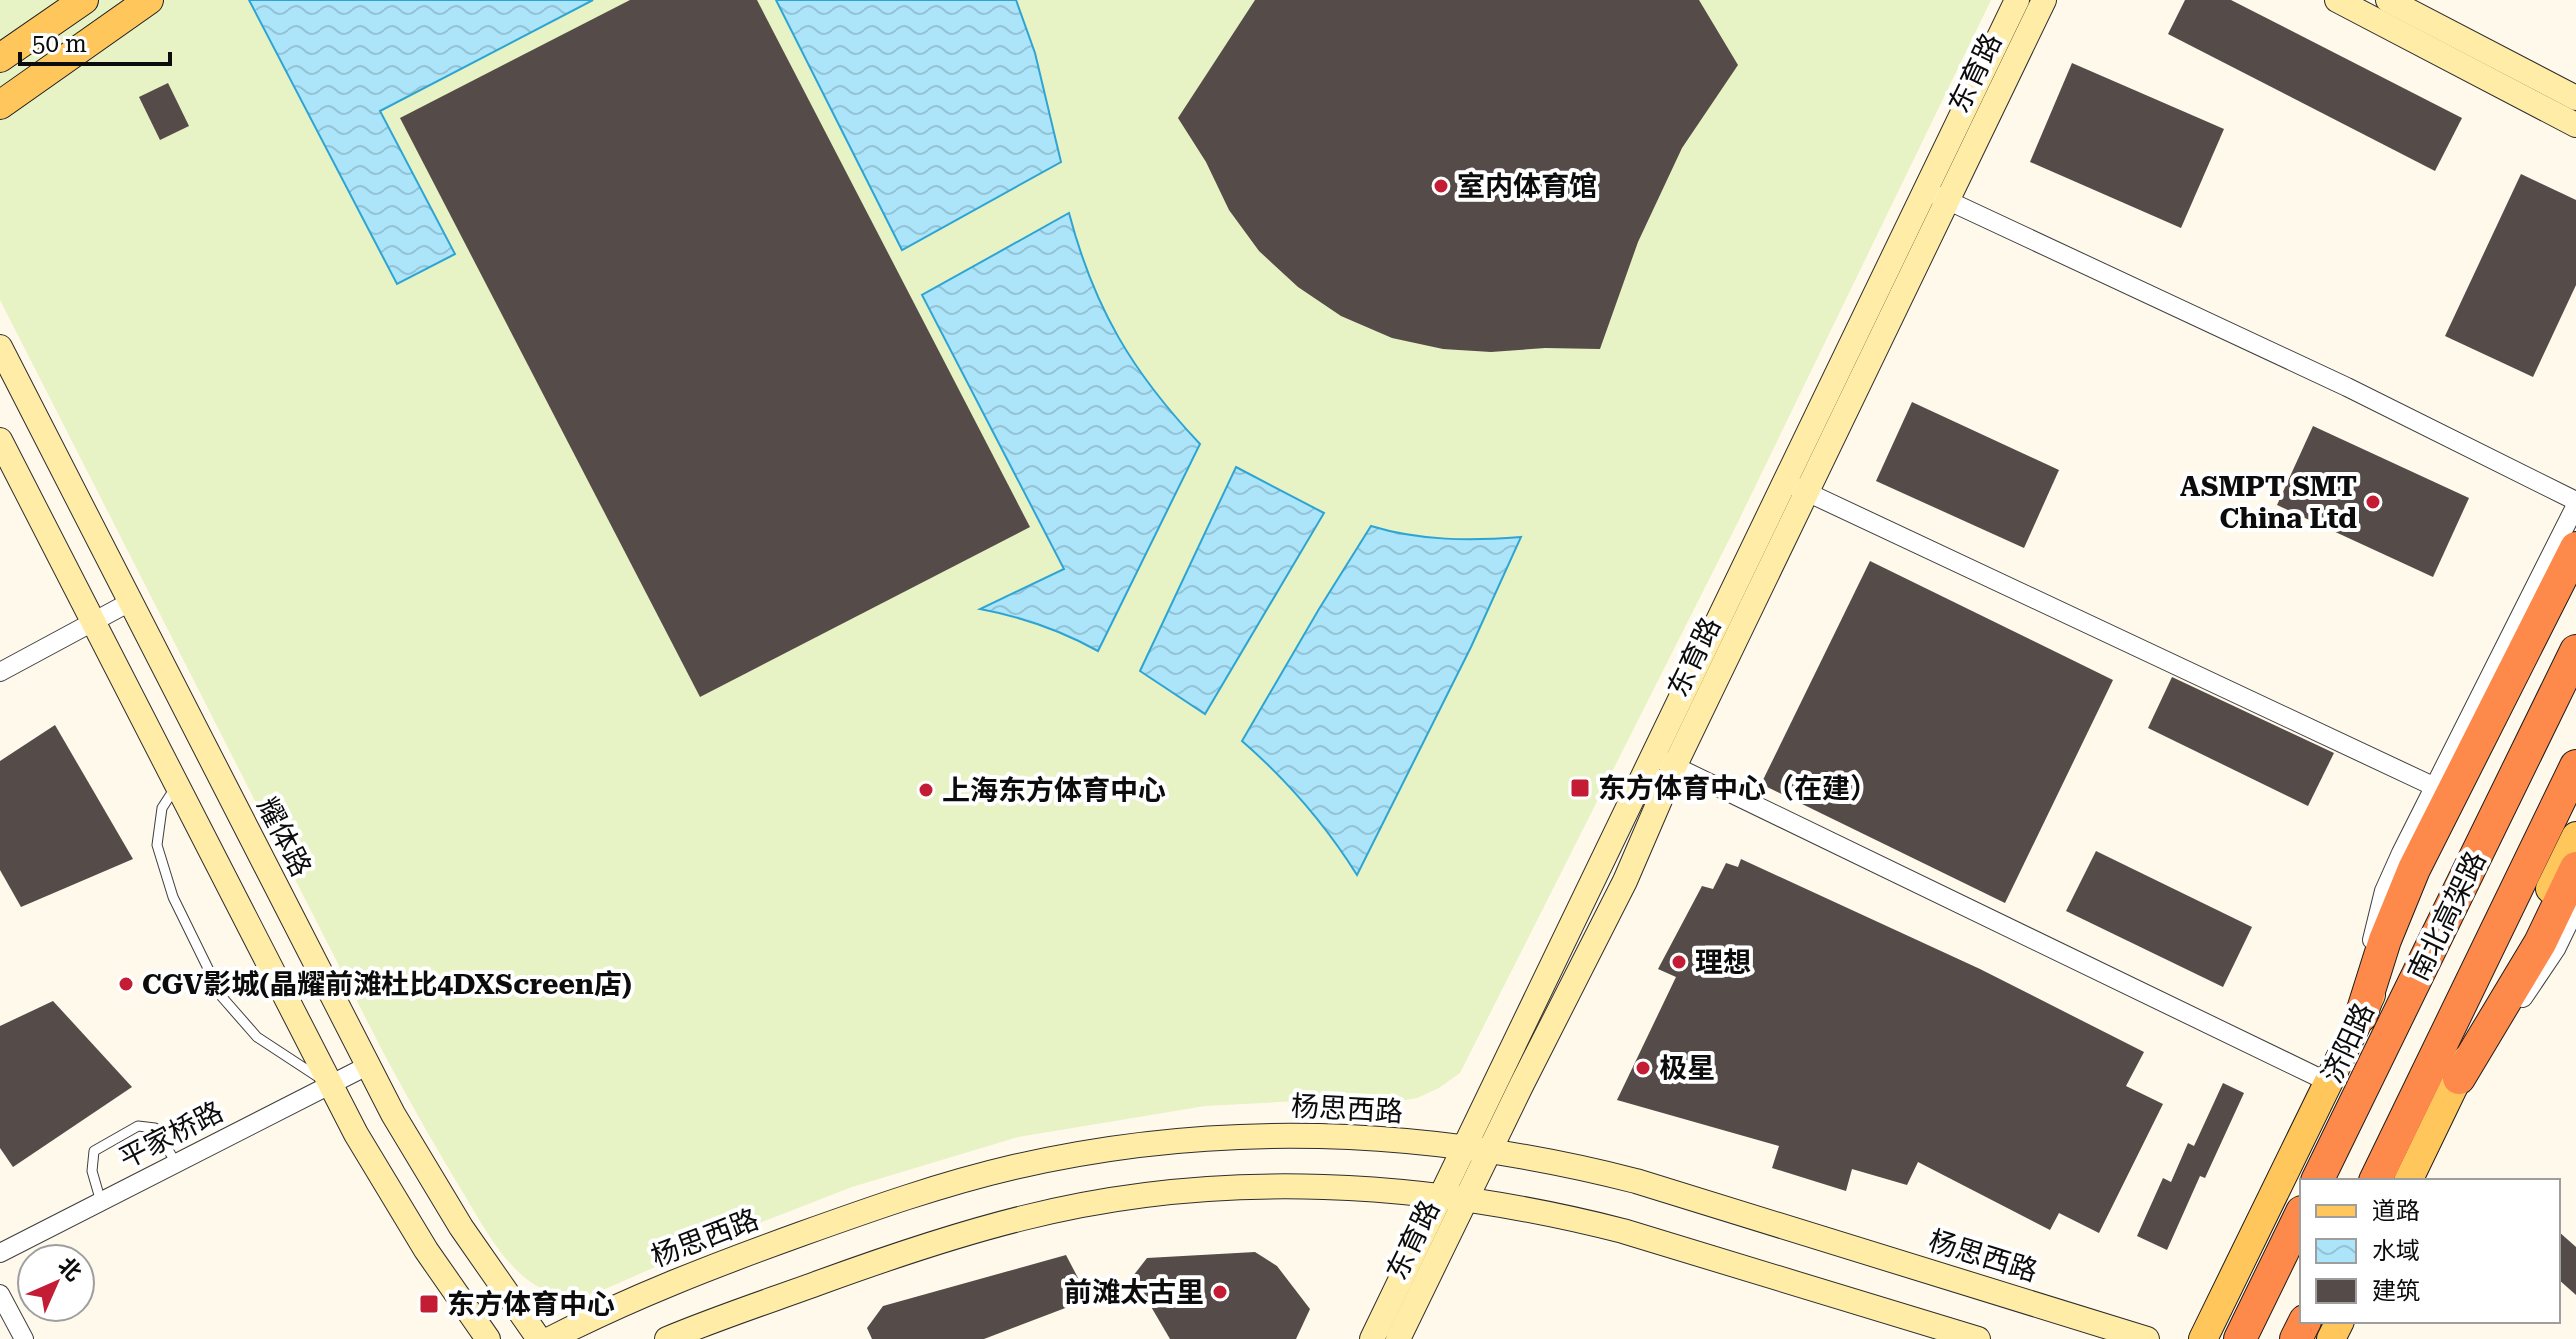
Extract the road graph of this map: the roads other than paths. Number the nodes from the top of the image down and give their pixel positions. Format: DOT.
graph roads {
  1 [pos="84,0"];
  2 [pos="149,0"];
  3 [pos="2017,0"];
  4 [pos="2044,0"];
  5 [pos="2337,0"];
  6 [pos="2388,0"];
  7 [pos="0,58"];
  8 [pos="2576,98"];
  9 [pos="0,105"];
  10 [pos="2576,125"];
  11 [pos="1937,195"];
  12 [pos="0,347"];
  13 [pos="0,440"];
  14 [pos="1796,487"];
  15 [pos="2576,503"];
  16 [pos="2576,548"];
  17 [pos="2576,574"];
  18 [pos="130,602"];
  19 [pos="93,622"];
  20 [pos="2576,651"];
  21 [pos="0,672"];
  22 [pos="1664,761"];
  23 [pos="2576,766"];
  24 [pos="177,786"];
  25 [pos="2435,787"];
  26 [pos="2576,836"];
  27 [pos="2576,868"];
  28 [pos="2576,908"];
  29 [pos="2361,1016"];
  30 [pos="367,1066"];
  31 [pos="2459,1078"];
  32 [pos="2330,1083"];
  33 [pos="330,1085"];
  34 [pos="1465,1147"];
  35 [pos="1490,1150"];
  36 [pos="176,1163"];
  37 [pos="2318,1179"];
  38 [pos="2376,1179"];
  39 [pos="2409,1179"];
  40 [pos="1441,1195"];
  41 [pos="1467,1198"];
  42 [pos="101,1202"];
  43 [pos="2300,1216"];
  44 [pos="0,1253"];
  45 [pos="0,1294"];
  46 [pos="24,1339"];
  47 [pos="488,1339"];
  48 [pos="539,1339"];
  49 [pos="550,1339"];
  50 [pos="667,1339"];
  51 [pos="1372,1339"];
  52 [pos="1398,1339"];
  53 [pos="1978,1339"];
  54 [pos="2147,1339"];
  55 [pos="2203,1339"];
  56 [pos="2240,1339"];
  1 -- 7 [label="main road"];
  2 -- 9 [label="main road"];
  3 -- 11 [label="street, 东育路"];
  4 -- 11 [label="street, 东育路"];
  5 -- 10 [label="street"];
  6 -- 8 [label="street"];
  11 -- 14 [label="street, 东育路"];
  11 -- 15 [label="street"];
  12 -- 18 [label="street, 耀体路"];
  13 -- 19 [label="street"];
  14 -- 22 [label="street, 东育路"];
  14 -- 25 [label="street"];
  15 -- 25 [label="street"];
  16 -- 29 [label="highway"];
  17 -- 29 [label="main road, 济阳路"];
  18 -- 19 [label="street"];
  18 -- 30 [label="street, 耀体路"];
  19 -- 21 [label="street"];
  19 -- 24 [label="street"];
  20 -- 37 [label="highway, 南北高架路"];
  22 -- 32 [label="street"];
  22 -- 34 [label="street, 东育路"];
  22 -- 35 [label="street, 东育路"];
  23 -- 38 [label="highway, 南北高架路"];
  24 -- 33 [label="street"];
  24 -- 33 [label="lane"];
  25 -- 29 [label="street"];
  26 -- 31 [label="main road"];
  27 -- 31 [label="highway"];
  28 -- 31 [label="street"];
  29 -- 32 [label="main road, 济阳路"];
  30 -- 33 [label="street, 平家桥路"];
  30 -- 48 [label="street, 耀体路"];
  31 -- 39 [label="main road"];
  32 -- 55 [label="main road, 济阳路"];
  33 -- 36 [label="street, 平家桥路"];
  33 -- 47 [label="street"];
  34 -- 35 [label="street, 杨思西路"];
  34 -- 40 [label="street, 东育路"];
  34 -- 49 [label="street, 杨思西路"];
  35 -- 41 [label="street, 东育路"];
  35 -- 54 [label="street, 杨思西路"];
  36 -- 42 [label="street, 平家桥路"];
  36 -- 42 [label="lane"];
  40 -- 41 [label="street"];
  40 -- 50 [label="street"];
  40 -- 51 [label="street, 东育路"];
  41 -- 52 [label="street, 东育路"];
  41 -- 53 [label="street"];
  42 -- 44 [label="street, 平家桥路"];
  43 -- 56 [label="highway"];
  45 -- 46 [label="street"];
}
